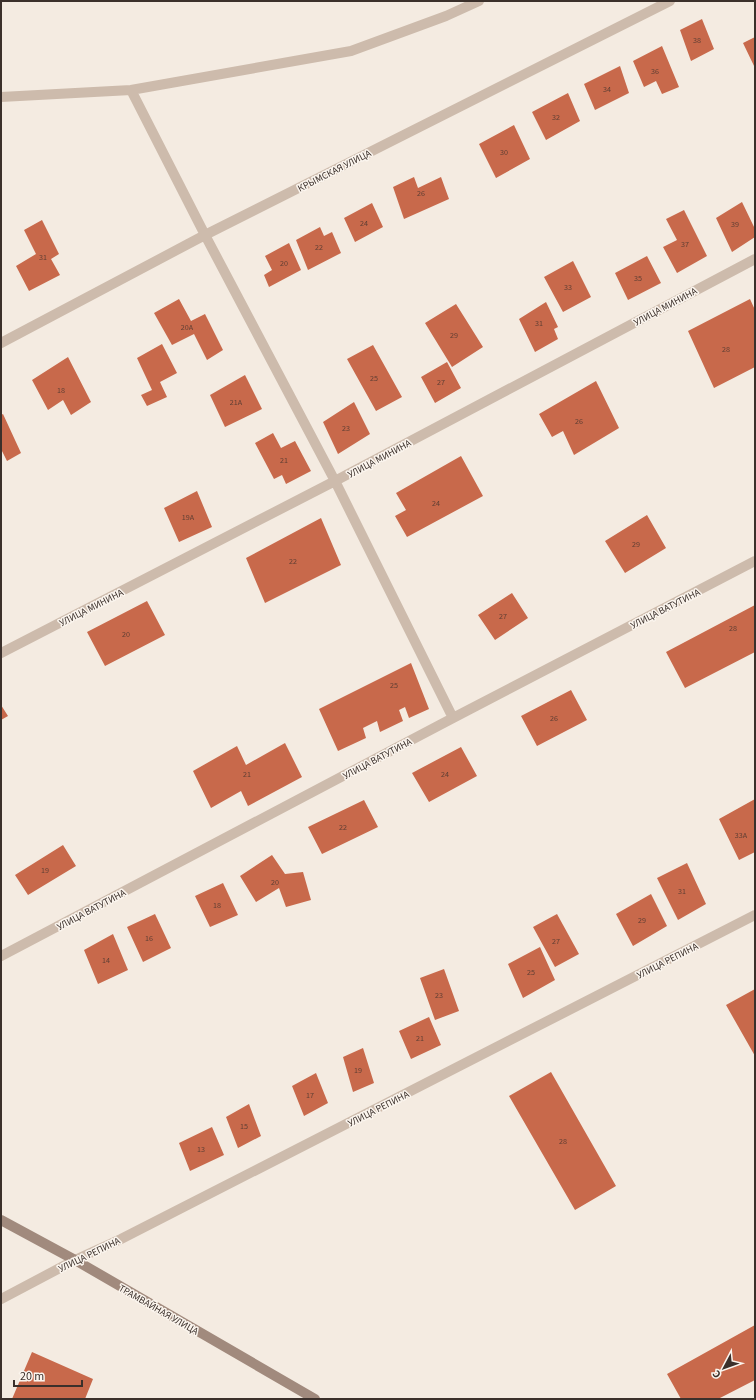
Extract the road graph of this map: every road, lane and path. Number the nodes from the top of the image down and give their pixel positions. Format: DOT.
graph roads {
  1 [pos="479,1"];
  2 [pos="670,1"];
  3 [pos="131,90"];
  4 [pos="1,97"];
  5 [pos="205,235"];
  6 [pos="755,259"];
  7 [pos="1,343"];
  8 [pos="335,481"];
  9 [pos="755,561"];
  10 [pos="1,653"];
  11 [pos="453,718"];
  12 [pos="755,915"];
  13 [pos="1,956"];
  14 [pos="1,1220"];
  15 [pos="75,1260"];
  16 [pos="1,1299"];
  17 [pos="316,1399"];
  1 -- 3 [label="street"];
  2 -- 5 [label="street, КРЫМСКАЯ УЛИЦА"];
  3 -- 4 [label="street"];
  3 -- 5 [label="street"];
  5 -- 7 [label="street, КРЫМСКАЯ УЛИЦА"];
  5 -- 8 [label="street"];
  6 -- 8 [label="street, УЛИЦА МИНИНА"];
  8 -- 10 [label="street, УЛИЦА МИНИНА"];
  8 -- 11 [label="street"];
  9 -- 11 [label="street, УЛИЦА ВАТУТИНА"];
  11 -- 13 [label="street, УЛИЦА ВАТУТИНА"];
  12 -- 15 [label="street, УЛИЦА РЕПИНА"];
  14 -- 15 [label="street, ТРАМВАЙНАЯ УЛИЦА"];
  15 -- 16 [label="street, УЛИЦА РЕПИНА"];
  15 -- 17 [label="street, ТРАМВАЙНАЯ УЛИЦА"];
}
